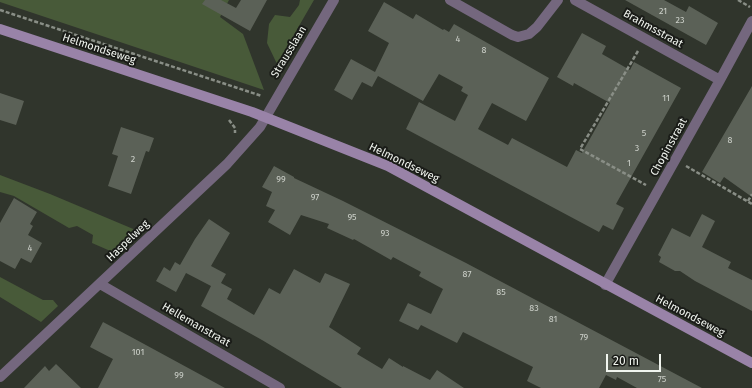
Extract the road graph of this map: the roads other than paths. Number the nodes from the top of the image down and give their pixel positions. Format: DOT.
graph roads {
  1 [pos="334,0"];
  2 [pos="450,0"];
  3 [pos="558,0"];
  4 [pos="575,0"];
  5 [pos="752,21"];
  6 [pos="0,29"];
  7 [pos="720,80"];
  8 [pos="265,117"];
  9 [pos="100,284"];
  10 [pos="606,285"];
  11 [pos="752,363"];
  12 [pos="0,377"];
  13 [pos="280,388"];
  1 -- 8 [label="street, Strausslaan"];
  2 -- 3 [label="street"];
  4 -- 7 [label="street, Brahmsstraat"];
  5 -- 7 [label="street, Chopinstraat"];
  6 -- 8 [label="street, Helmondseweg"];
  7 -- 10 [label="street, Chopinstraat"];
  8 -- 9 [label="street, Haspelweg"];
  8 -- 10 [label="street, Helmondseweg"];
  9 -- 12 [label="street, Haspelweg"];
  9 -- 13 [label="street, Hellemanstraat"];
  10 -- 11 [label="street, Helmondseweg"];
}
